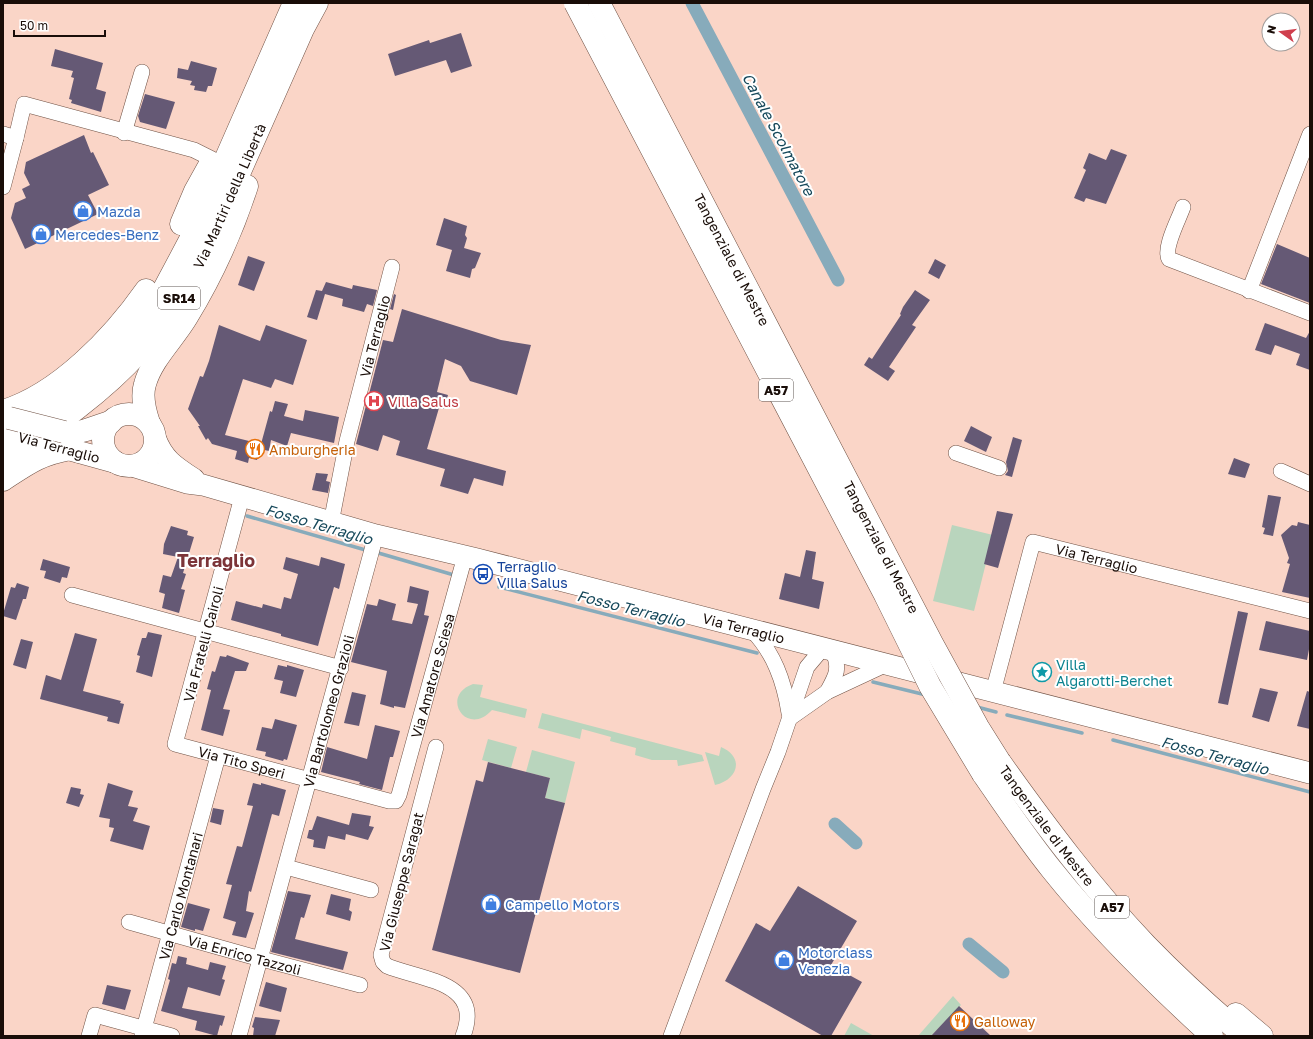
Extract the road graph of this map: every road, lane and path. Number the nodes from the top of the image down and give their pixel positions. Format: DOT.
graph roads {
  1 [pos="294,3"];
  2 [pos="317,3"];
  3 [pos="575,3"];
  4 [pos="600,3"];
  5 [pos="285,70"];
  6 [pos="142,72"];
  7 [pos="124,132"];
  8 [pos="1310,134"];
  9 [pos="10,136"];
  10 [pos="220,156"];
  11 [pos="3,187"];
  12 [pos="1183,207"];
  13 [pos="392,267"];
  14 [pos="1249,291"];
  15 [pos="1310,313"];
  16 [pos="111,422"];
  17 [pos="30,425"];
  18 [pos="152,430"];
  19 [pos="6,452"];
  20 [pos="956,453"];
  21 [pos="124,464"];
  22 [pos="999,468"];
  23 [pos="1281,471"];
  24 [pos="3,480"];
  25 [pos="1310,484"];
  26 [pos="203,485"];
  27 [pos="240,506"];
  28 [pos="331,522"];
  29 [pos="374,544"];
  30 [pos="465,556"];
  31 [pos="72,595"];
  32 [pos="1310,611"];
  33 [pos="751,629"];
  34 [pos="206,632"];
  35 [pos="827,649"];
  36 [pos="887,664"];
  37 [pos="341,668"];
  38 [pos="827,692"];
  39 [pos="993,692"];
  40 [pos="790,718"];
  41 [pos="175,744"];
  42 [pos="436,747"];
  43 [pos="218,756"];
  44 [pos="991,768"];
  45 [pos="1310,773"];
  46 [pos="310,780"];
  47 [pos="399,795"];
  48 [pos="286,867"];
  49 [pos="371,890"];
  50 [pos="130,922"];
  51 [pos="169,933"];
  52 [pos="259,958"];
  53 [pos="1159,973"];
  54 [pos="360,985"];
  55 [pos="143,1032"];
  56 [pos="89,1036"];
  57 [pos="172,1036"];
  58 [pos="239,1036"];
  59 [pos="463,1036"];
  60 [pos="671,1036"];
  61 [pos="1192,1036"];
  62 [pos="1212,1036"];
  63 [pos="1244,1036"];
  64 [pos="1262,1036"];
  1 -- 10 [label="main road, Via Martiri della Libertà"];
  2 -- 5 [label="main road, Via Martiri della Libertà / SR14"];
  3 -- 44 [label="main road, Tangenziale di Mestre / A57, bridge"];
  4 -- 44 [label="main road, Tangenziale di Mestre / A57, bridge"];
  5 -- 17 [label="main road, Via Martiri della Libertà / SR14"];
  5 -- 18 [label="main road, SR14"];
  6 -- 7 [label="street"];
  7 -- 9 [label="street"];
  7 -- 10 [label="street"];
  8 -- 14 [label="street"];
  9 -- 11 [label="street"];
  10 -- 17 [label="main road, Via Martiri della Libertà / SR14"];
  10 -- 17 [label="main road, SR14"];
  12 -- 14 [label="street"];
  13 -- 28 [label="street, Via Terraglio"];
  14 -- 15 [label="street"];
  16 -- 17 [label="main road, Via Terraglio"];
  16 -- 18 [label="main road"];
  16 -- 21 [label="main road"];
  17 -- 19 [label="main road"];
  17 -- 21 [label="main road, Via Terraglio"];
  17 -- 24 [label="main road"];
  18 -- 21 [label="main road"];
  18 -- 26 [label="main road, Via Terraglio"];
  20 -- 22 [label="street"];
  21 -- 26 [label="main road, Via Terraglio"];
  23 -- 25 [label="street"];
  26 -- 27 [label="main road, Via Terraglio"];
  27 -- 28 [label="main road, Via Terraglio"];
  27 -- 34 [label="street, Via Fratelli Cairoli"];
  28 -- 29 [label="main road, Via Terraglio"];
  29 -- 30 [label="main road, Via Terraglio"];
  29 -- 37 [label="street, Via Bartolomeo Grazioli"];
  30 -- 33 [label="main road, Via Terraglio"];
  30 -- 47 [label="street, Via Amatore Sciesa"];
  31 -- 34 [label="street"];
  32 -- 39 [label="street, Via Terraglio"];
  33 -- 35 [label="main road, Via Terraglio"];
  33 -- 40 [label="street"];
  34 -- 37 [label="street"];
  34 -- 41 [label="street, Via Fratelli Cairoli"];
  35 -- 36 [label="main road, Via Terraglio"];
  35 -- 38 [label="street"];
  35 -- 40 [label="street"];
  36 -- 38 [label="street"];
  36 -- 39 [label="main road, Via Terraglio"];
  37 -- 46 [label="street, Via Bartolomeo Grazioli"];
  38 -- 40 [label="street"];
  39 -- 45 [label="main road, Via Terraglio"];
  40 -- 60 [label="street"];
  41 -- 43 [label="street, Via Tito Speri"];
  42 -- 59 [label="street, Via Giuseppe Saragat"];
  43 -- 46 [label="street, Via Tito Speri"];
  43 -- 51 [label="street, Via Carlo Montanari"];
  44 -- 53 [label="main road, Tangenziale di Mestre / A57"];
  46 -- 47 [label="street, Via Tito Speri"];
  46 -- 48 [label="street, Via Bartolomeo Grazioli"];
  48 -- 49 [label="street"];
  48 -- 52 [label="street, Via Bartolomeo Grazioli"];
  50 -- 51 [label="street, Via Enrico Tazzoli"];
  51 -- 52 [label="street, Via Enrico Tazzoli"];
  51 -- 55 [label="street, Via Carlo Montanari"];
  52 -- 54 [label="street, Via Enrico Tazzoli"];
  52 -- 58 [label="street, Via Bartolomeo Grazioli"];
  53 -- 61 [label="main road, A57"];
  53 -- 62 [label="main road, Tangenziale di Mestre / A57"];
  53 -- 63 [label="main road, Tangenziale di Mestre / A57"];
  53 -- 64 [label="main road, A57"];
  55 -- 56 [label="street"];
  55 -- 57 [label="street"];
}
